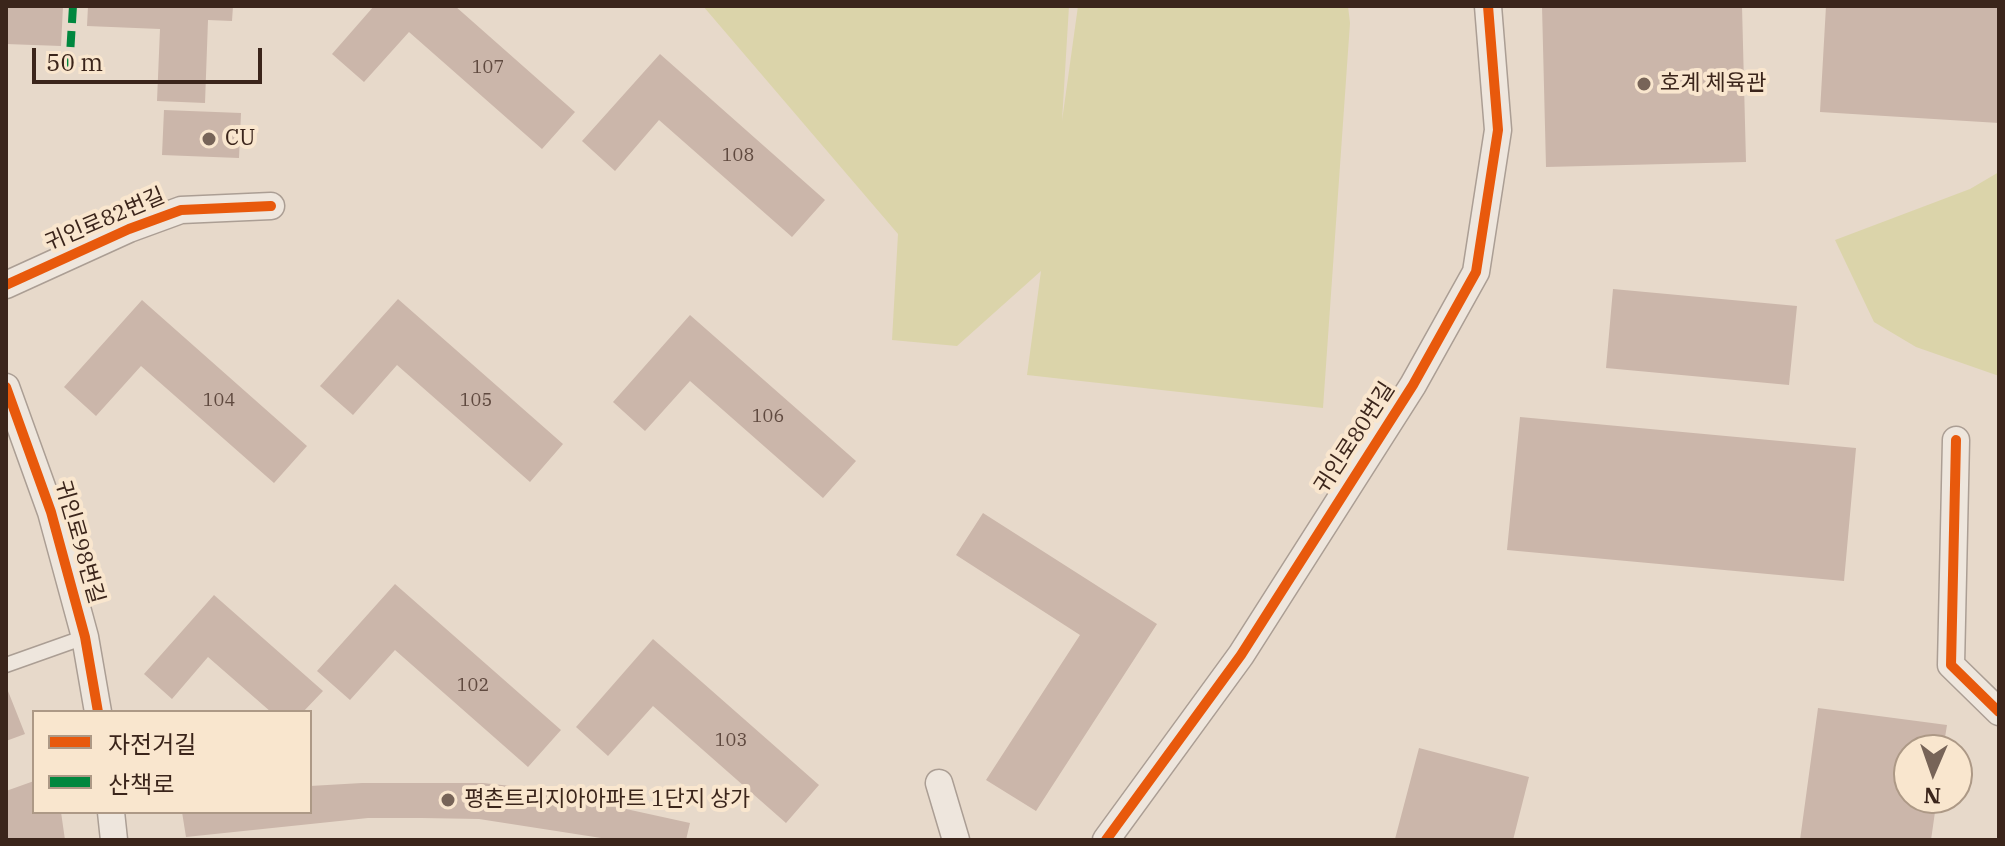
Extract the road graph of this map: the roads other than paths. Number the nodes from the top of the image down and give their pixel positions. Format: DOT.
graph roads {
  1 [pos="1488,6"];
  2 [pos="271,206"];
  3 [pos="6,285"];
  4 [pos="6,387"];
  5 [pos="1956,440"];
  6 [pos="85,637"];
  7 [pos="6,665"];
  8 [pos="98,710"];
  9 [pos="1999,712"];
  10 [pos="939,783"];
  11 [pos="111,814"];
  12 [pos="114,840"];
  13 [pos="956,840"];
  14 [pos="1106,840"];
  1 -- 14 [label="street, 귀인로80번길"];
  2 -- 3 [label="street, 귀인로82번길"];
  4 -- 6 [label="street, 귀인로98번길"];
  5 -- 9 [label="street"];
  6 -- 7 [label="lane"];
  6 -- 8 [label="street, 귀인로98번길"];
  10 -- 13 [label="street"];
  11 -- 12 [label="street"];
}
